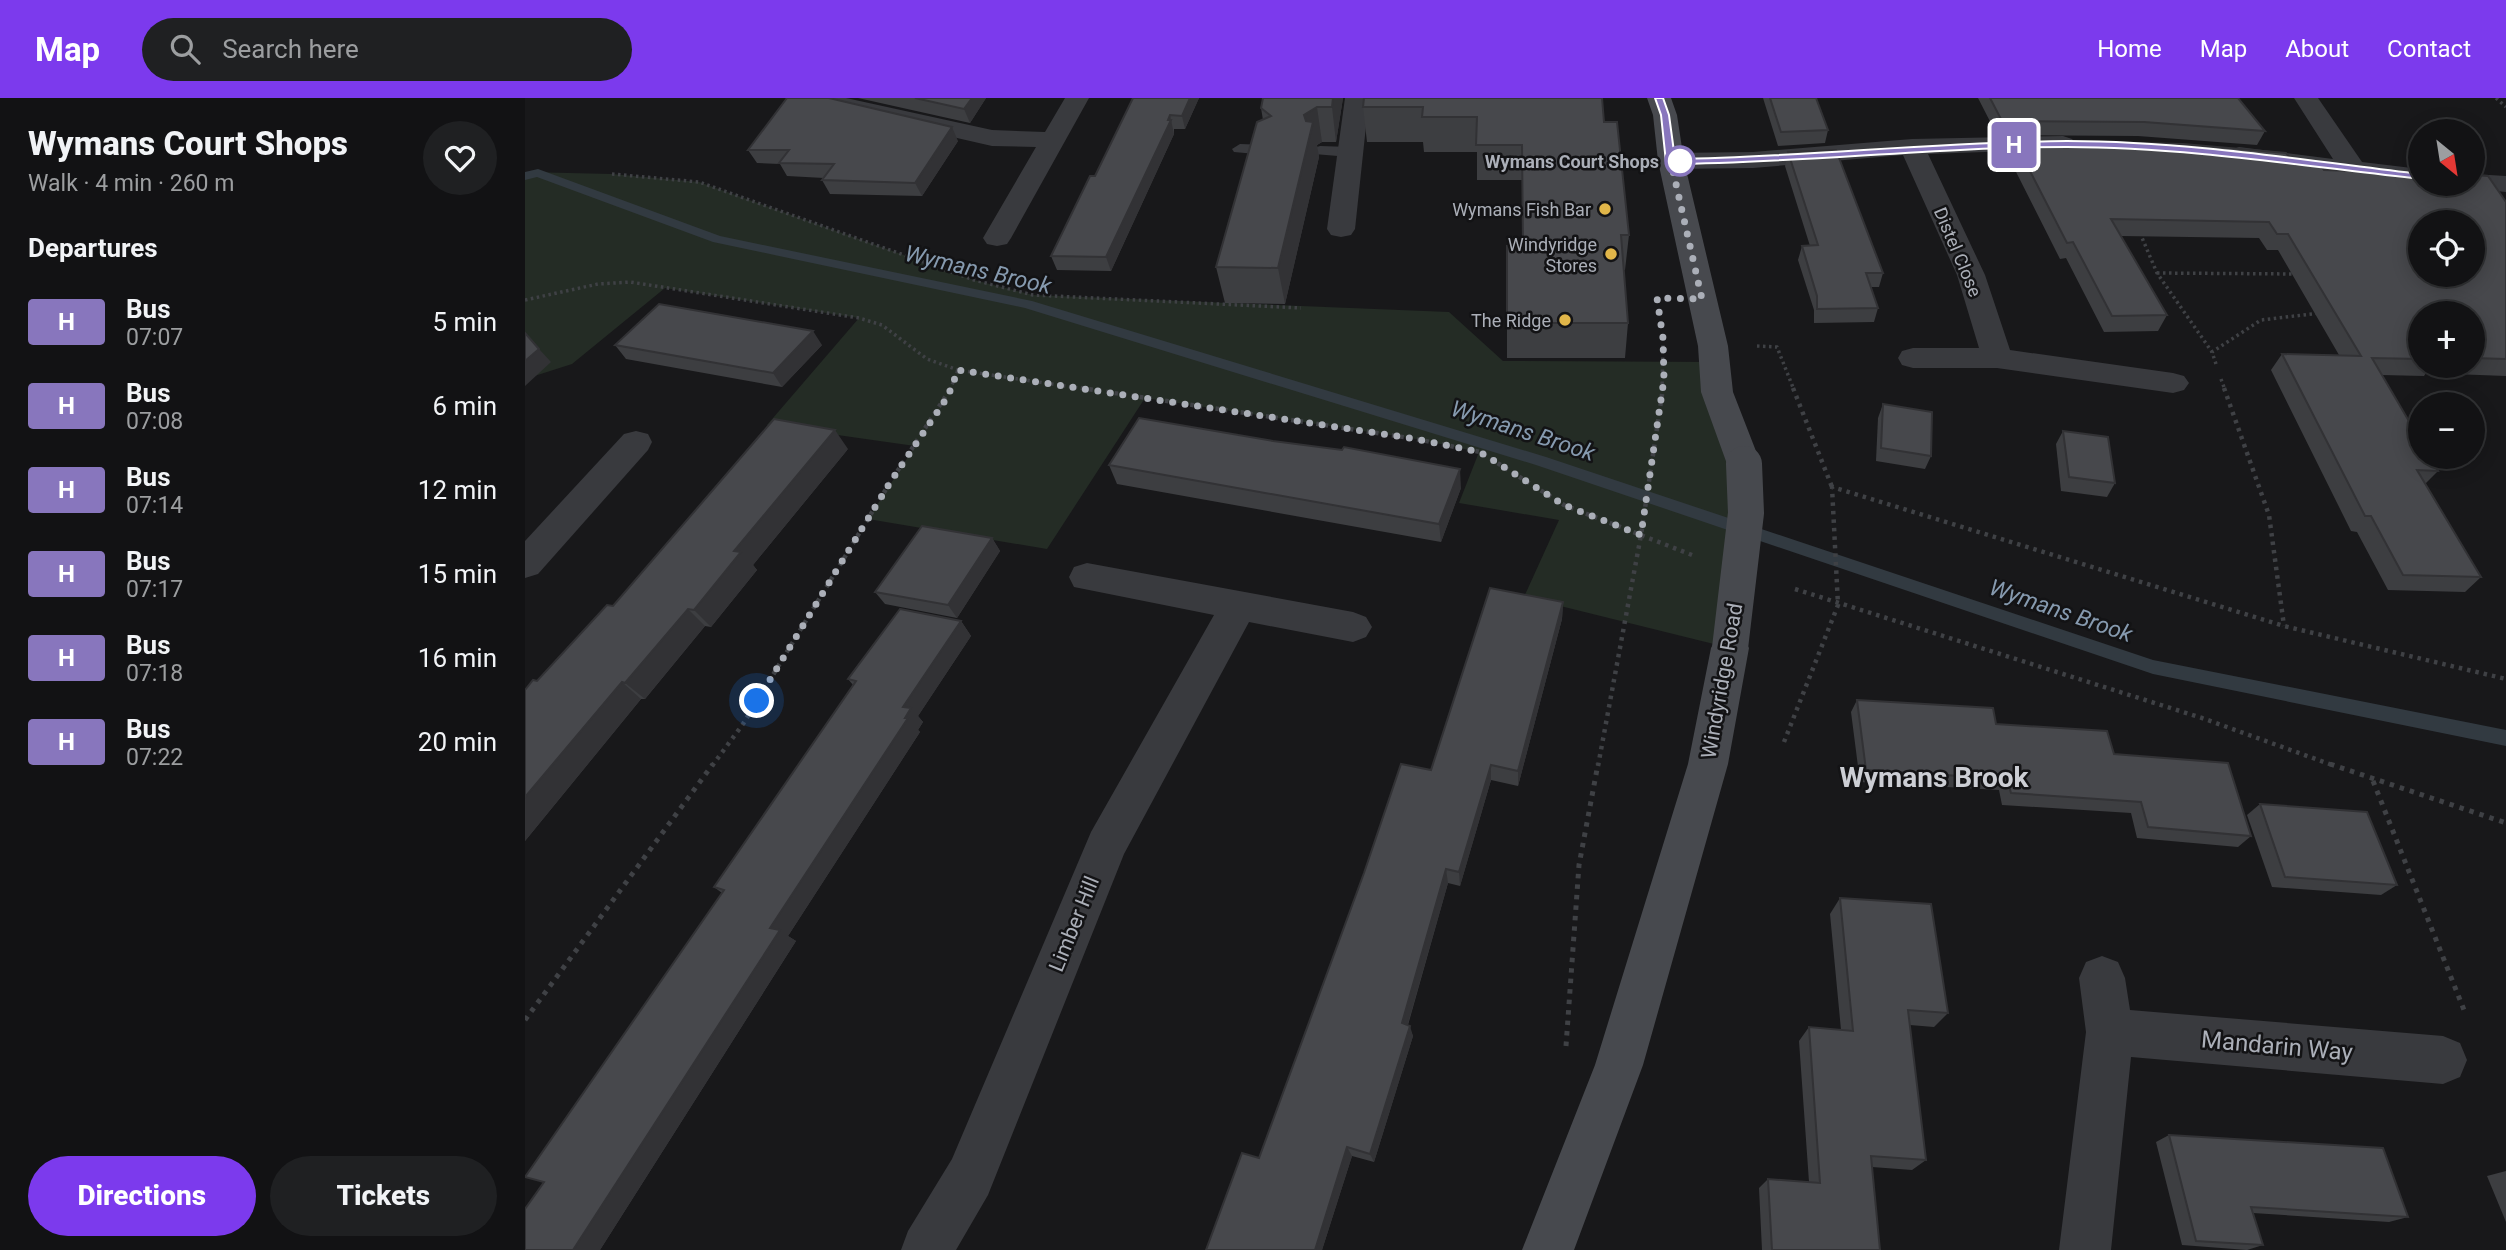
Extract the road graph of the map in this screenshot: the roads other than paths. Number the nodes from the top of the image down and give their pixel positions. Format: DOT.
graph roads {
  1 [pos="813,98"];
  2 [pos="1077,98"];
  3 [pos="1357,98"];
  4 [pos="1660,98"];
  5 [pos="2306,98"];
  6 [pos="1052,140"];
  7 [pos="2092,145"];
  8 [pos="1912,148"];
  9 [pos="1240,149"];
  10 [pos="1267,150"];
  11 [pos="1319,151"];
  12 [pos="1350,152"];
  13 [pos="2210,152"];
  14 [pos="1671,162"];
  15 [pos="2352,167"];
  16 [pos="2408,175"];
  17 [pos="2485,183"];
  18 [pos="2506,184"];
  19 [pos="1341,229"];
  20 [pos="997,238"];
  21 [pos="1913,358"];
  22 [pos="1997,358"];
  23 [pos="2173,383"];
  24 [pos="636,442"];
  25 [pos="525,564"];
  26 [pos="1087,577"];
  27 [pos="1238,607"];
  28 [pos="1353,627"];
  29 [pos="2102,978"];
  30 [pos="2110,1032"];
  31 [pos="2444,1060"];
  32 [pos="927,1250"];
  33 [pos="1548,1250"];
  34 [pos="2085,1250"];
  1 -- 6 [label="street"];
  2 -- 6 [label="street"];
  3 -- 12 [label="street"];
  4 -- 14 [label="street, Windyridge Road"];
  5 -- 15 [label="street"];
  6 -- 20 [label="street"];
  7 -- 8 [label="street"];
  8 -- 14 [label="street"];
  8 -- 22 [label="street, Distel Close"];
  9 -- 10 [label="lane"];
  11 -- 12 [label="lane"];
  12 -- 19 [label="street"];
  13 -- 15 [label="street"];
  14 -- 33 [label="street, Windyridge Road, bridge"];
  15 -- 16 [label="street"];
  17 -- 18 [label="street"];
  21 -- 22 [label="street"];
  22 -- 23 [label="street"];
  24 -- 25 [label="street"];
  26 -- 27 [label="street"];
  27 -- 28 [label="street"];
  27 -- 32 [label="street, Limber Hill"];
  29 -- 30 [label="street"];
  30 -- 31 [label="street, Mandarin Way"];
  30 -- 34 [label="street"];
}
